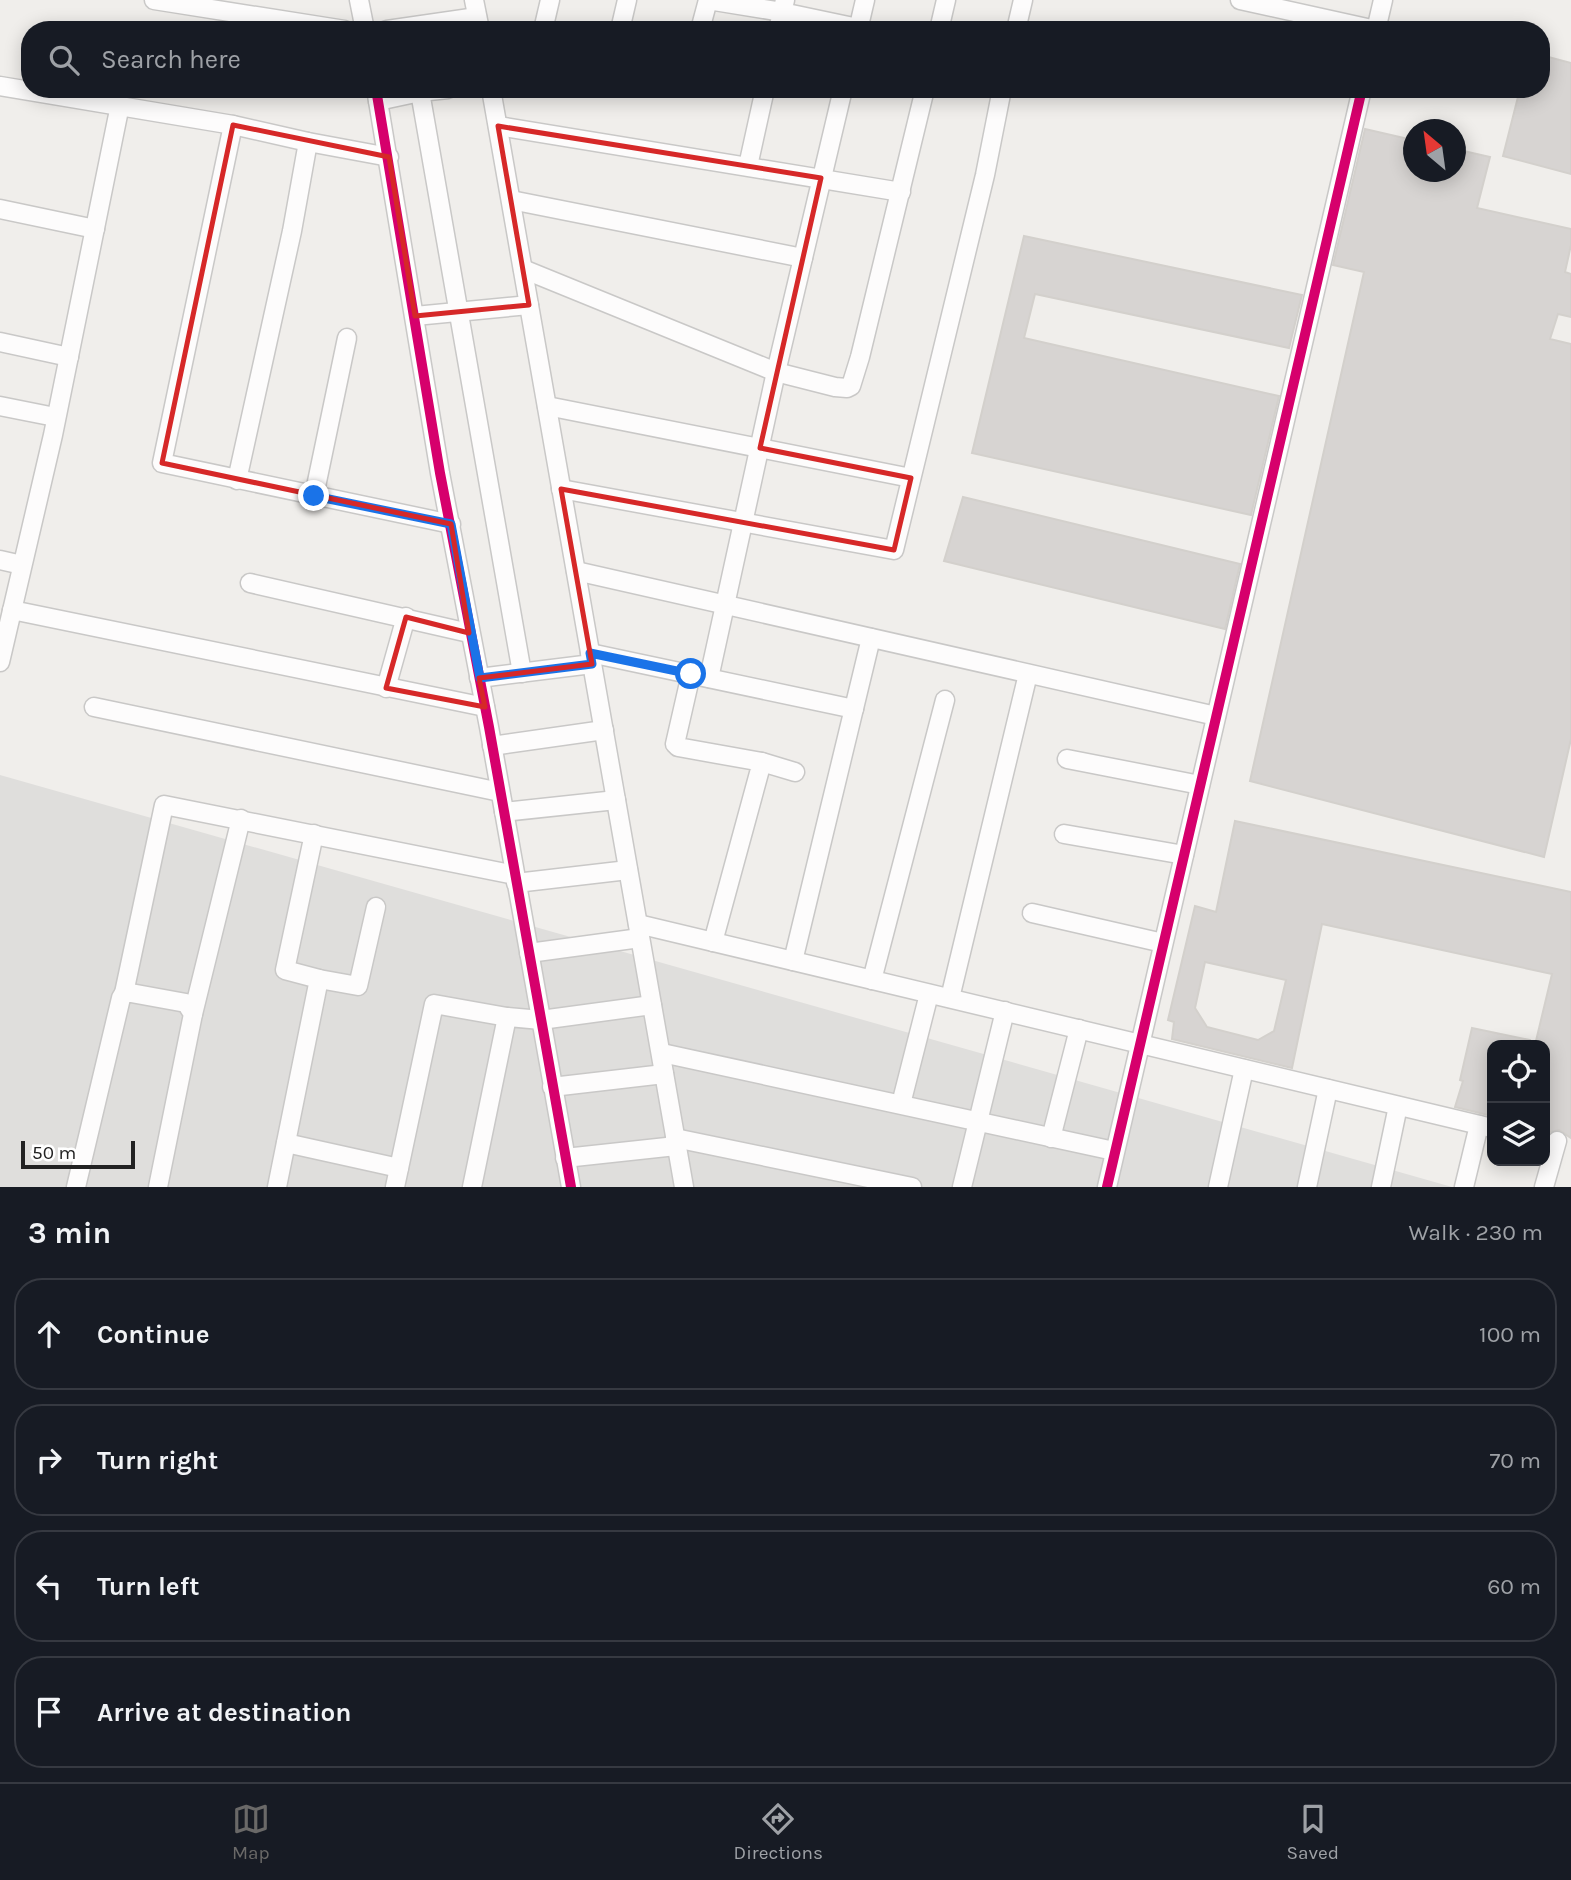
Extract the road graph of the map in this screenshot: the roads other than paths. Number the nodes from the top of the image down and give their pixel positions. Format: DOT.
graph roads {
  1 [pos="154,0"];
  2 [pos="359,0"];
  3 [pos="550,0"];
  4 [pos="627,0"];
  5 [pos="708,0"];
  6 [pos="865,0"];
  7 [pos="946,0"];
  8 [pos="1023,0"];
  9 [pos="1240,0"];
  10 [pos="1383,0"];
  11 [pos="181,2"];
  12 [pos="782,14"];
  13 [pos="477,16"];
  14 [pos="292,21"];
  15 [pos="363,21"];
  16 [pos="445,21"];
  17 [pos="545,21"];
  18 [pos="622,21"];
  19 [pos="702,21"];
  20 [pos="817,21"];
  21 [pos="860,21"];
  22 [pos="941,21"];
  23 [pos="1018,21"];
  24 [pos="1335,21"];
  25 [pos="1378,21"];
  26 [pos="0,86"];
  27 [pos="21,89"];
  28 [pos="76,98"];
  29 [pos="378,98"];
  30 [pos="421,98"];
  31 [pos="493,98"];
  32 [pos="763,98"];
  33 [pos="841,98"];
  34 [pos="923,98"];
  35 [pos="1000,98"];
  36 [pos="1360,98"];
  37 [pos="120,105"];
  38 [pos="233,125"];
  39 [pos="498,126"];
  40 [pos="308,142"];
  41 [pos="389,157"];
  42 [pos="748,166"];
  43 [pos="821,178"];
  44 [pos="901,192"];
  45 [pos="511,200"];
  46 [pos="0,209"];
  47 [pos="94,229"];
  48 [pos="803,258"];
  49 [pos="523,269"];
  50 [pos="529,305"];
  51 [pos="460,312"];
  52 [pos="415,316"];
  53 [pos="347,338"];
  54 [pos="0,342"];
  55 [pos="69,357"];
  56 [pos="776,372"];
  57 [pos="0,406"];
  58 [pos="547,406"];
  59 [pos="55,416"];
  60 [pos="760,448"];
  61 [pos="911,478"];
  62 [pos="237,480"];
  63 [pos="561,489"];
  64 [pos="314,496"];
  65 [pos="745,523"];
  66 [pos="451,524"];
  67 [pos="0,560"];
  68 [pos="22,565"];
  69 [pos="576,571"];
  70 [pos="250,583"];
  71 [pos="724,604"];
  72 [pos="12,610"];
  73 [pos="406,617"];
  74 [pos="470,634"];
  75 [pos="871,638"];
  76 [pos="591,658"];
  77 [pos="0,662"];
  78 [pos="522,673"];
  79 [pos="691,674"];
  80 [pos="1028,674"];
  81 [pos="480,678"];
  82 [pos="709,678"];
  83 [pos="386,688"];
  84 [pos="945,700"];
  85 [pos="94,707"];
  86 [pos="485,707"];
  87 [pos="854,709"];
  88 [pos="1216,716"];
  89 [pos="604,730"];
  90 [pos="492,746"];
  91 [pos="1068,760"];
  92 [pos="762,762"];
  93 [pos="795,772"];
  94 [pos="1200,785"];
  95 [pos="500,792"];
  96 [pos="616,800"];
  97 [pos="504,812"];
  98 [pos="241,820"];
  99 [pos="314,834"];
  100 [pos="1064,834"];
  101 [pos="1184,855"];
  102 [pos="628,870"];
  103 [pos="515,879"];
  104 [pos="376,906"];
  105 [pos="1032,913"];
  106 [pos="639,931"];
  107 [pos="713,942"];
  108 [pos="1163,943"];
  109 [pos="529,953"];
  110 [pos="793,961"];
  111 [pos="319,979"];
  112 [pos="872,980"];
  113 [pos="124,993"];
  114 [pos="929,994"];
  115 [pos="950,998"];
  116 [pos="652,1005"];
  117 [pos="1005,1011"];
  118 [pos="193,1014"];
  119 [pos="507,1017"];
  120 [pos="541,1020"];
  121 [pos="1079,1029"];
  122 [pos="1140,1044"];
  123 [pos="662,1053"];
  124 [pos="1244,1069"];
  125 [pos="664,1074"];
  126 [pos="552,1087"];
  127 [pos="1328,1089"];
  128 [pos="901,1104"];
  129 [pos="1398,1106"];
  130 [pos="979,1122"];
  131 [pos="1485,1127"];
  132 [pos="1051,1138"];
  133 [pos="1558,1141"];
  134 [pos="676,1142"];
  135 [pos="286,1143"];
  136 [pos="1115,1152"];
  137 [pos="565,1158"];
  138 [pos="399,1168"];
  139 [pos="76,1187"];
  140 [pos="158,1187"];
  141 [pos="277,1187"];
  142 [pos="396,1187"];
  143 [pos="472,1187"];
  144 [pos="571,1187"];
  145 [pos="684,1187"];
  146 [pos="912,1187"];
  147 [pos="962,1187"];
  148 [pos="1107,1187"];
  149 [pos="1218,1187"];
  150 [pos="1307,1187"];
  151 [pos="1381,1187"];
  152 [pos="1464,1187"];
  153 [pos="1544,1187"];
  1 -- 11 [label="street"];
  2 -- 15 [label="street"];
  3 -- 17 [label="street"];
  4 -- 18 [label="street"];
  5 -- 12 [label="street"];
  5 -- 19 [label="street"];
  6 -- 21 [label="street"];
  7 -- 22 [label="street"];
  8 -- 23 [label="street"];
  9 -- 24 [label="street"];
  10 -- 25 [label="street"];
  11 -- 14 [label="street"];
  12 -- 20 [label="street"];
  13 -- 16 [label="street"];
  26 -- 27 [label="street"];
  28 -- 37 [label="street"];
  29 -- 41 [label="street"];
  30 -- 51 [label="street"];
  31 -- 39 [label="street"];
  32 -- 42 [label="street"];
  33 -- 43 [label="street"];
  34 -- 44 [label="street"];
  35 -- 61 [label="street"];
  36 -- 88 [label="street"];
  37 -- 38 [label="street"];
  37 -- 47 [label="street"];
  38 -- 40 [label="street"];
  38 -- 62 [label="street"];
  39 -- 42 [label="street"];
  39 -- 45 [label="street"];
  40 -- 41 [label="street"];
  40 -- 62 [label="street"];
  41 -- 52 [label="street"];
  42 -- 43 [label="street"];
  43 -- 44 [label="street"];
  43 -- 48 [label="street"];
  44 -- 56 [label="street"];
  45 -- 48 [label="street"];
  45 -- 49 [label="street"];
  46 -- 47 [label="street"];
  47 -- 55 [label="street"];
  48 -- 56 [label="street"];
  49 -- 50 [label="street"];
  49 -- 56 [label="street"];
  50 -- 51 [label="street"];
  50 -- 58 [label="street"];
  51 -- 52 [label="street"];
  51 -- 78 [label="street"];
  52 -- 66 [label="street"];
  53 -- 64 [label="street"];
  54 -- 55 [label="street"];
  55 -- 59 [label="street"];
  56 -- 60 [label="street"];
  57 -- 59 [label="street"];
  58 -- 60 [label="street"];
  58 -- 63 [label="street"];
  59 -- 68 [label="street"];
  60 -- 61 [label="street"];
  60 -- 65 [label="street"];
  61 -- 65 [label="street"];
  62 -- 64 [label="street"];
  63 -- 65 [label="street"];
  63 -- 69 [label="street"];
  64 -- 66 [label="street"];
  65 -- 71 [label="street"];
  66 -- 74 [label="street"];
  67 -- 68 [label="street"];
  68 -- 72 [label="street"];
  69 -- 71 [label="street"];
  69 -- 76 [label="street"];
  70 -- 73 [label="street"];
  71 -- 75 [label="street"];
  71 -- 82 [label="street"];
  72 -- 77 [label="street"];
  72 -- 83 [label="street"];
  73 -- 74 [label="street"];
  73 -- 83 [label="street"];
  74 -- 81 [label="street"];
  75 -- 80 [label="street"];
  75 -- 87 [label="street"];
  76 -- 78 [label="street"];
  76 -- 79 [label="street"];
  76 -- 89 [label="street"];
  78 -- 81 [label="street"];
  79 -- 82 [label="street"];
  79 -- 92 [label="street"];
  80 -- 88 [label="street"];
  80 -- 115 [label="street"];
  81 -- 86 [label="street"];
  82 -- 87 [label="street"];
  83 -- 86 [label="street"];
  84 -- 112 [label="street"];
  85 -- 95 [label="street"];
  86 -- 90 [label="street"];
  87 -- 110 [label="street"];
  88 -- 94 [label="street"];
  89 -- 90 [label="street"];
  89 -- 96 [label="street"];
  90 -- 95 [label="street"];
  91 -- 94 [label="street"];
  92 -- 93 [label="street"];
  92 -- 107 [label="street"];
  94 -- 101 [label="street"];
  95 -- 97 [label="street"];
  96 -- 97 [label="street"];
  96 -- 102 [label="street"];
  97 -- 103 [label="street"];
  98 -- 99 [label="street"];
  98 -- 113 [label="street"];
  98 -- 118 [label="street"];
  99 -- 103 [label="street"];
  99 -- 111 [label="street"];
  100 -- 101 [label="street"];
  101 -- 108 [label="street"];
  102 -- 103 [label="street"];
  102 -- 106 [label="street"];
  103 -- 109 [label="street"];
  104 -- 111 [label="street"];
  105 -- 108 [label="street"];
  106 -- 107 [label="street"];
  106 -- 109 [label="street"];
  106 -- 116 [label="street"];
  107 -- 110 [label="street"];
  108 -- 122 [label="street"];
  109 -- 120 [label="street"];
  110 -- 112 [label="street"];
  111 -- 135 [label="street"];
  112 -- 114 [label="street"];
  113 -- 118 [label="street"];
  113 -- 139 [label="street"];
  114 -- 115 [label="street"];
  114 -- 128 [label="street"];
  115 -- 117 [label="street"];
  116 -- 120 [label="street"];
  116 -- 123 [label="street"];
  117 -- 121 [label="street"];
  117 -- 130 [label="street"];
  118 -- 140 [label="street"];
  119 -- 120 [label="street"];
  119 -- 138 [label="street"];
  119 -- 143 [label="street"];
  120 -- 126 [label="street"];
  121 -- 122 [label="street"];
  121 -- 132 [label="street"];
  122 -- 124 [label="street"];
  122 -- 136 [label="street"];
  123 -- 125 [label="street"];
  123 -- 128 [label="street"];
  124 -- 127 [label="street"];
  124 -- 149 [label="street"];
  125 -- 126 [label="street"];
  125 -- 134 [label="street"];
  126 -- 137 [label="street"];
  127 -- 129 [label="street"];
  127 -- 150 [label="street"];
  128 -- 130 [label="street"];
  129 -- 131 [label="street"];
  129 -- 151 [label="street"];
  130 -- 132 [label="street"];
  130 -- 147 [label="street"];
  131 -- 152 [label="street"];
  132 -- 136 [label="street"];
  133 -- 153 [label="street"];
  134 -- 137 [label="street"];
  134 -- 145 [label="street"];
  134 -- 146 [label="street"];
  135 -- 138 [label="street"];
  135 -- 141 [label="street"];
  136 -- 148 [label="street"];
  137 -- 144 [label="street"];
  138 -- 142 [label="street"];
}
